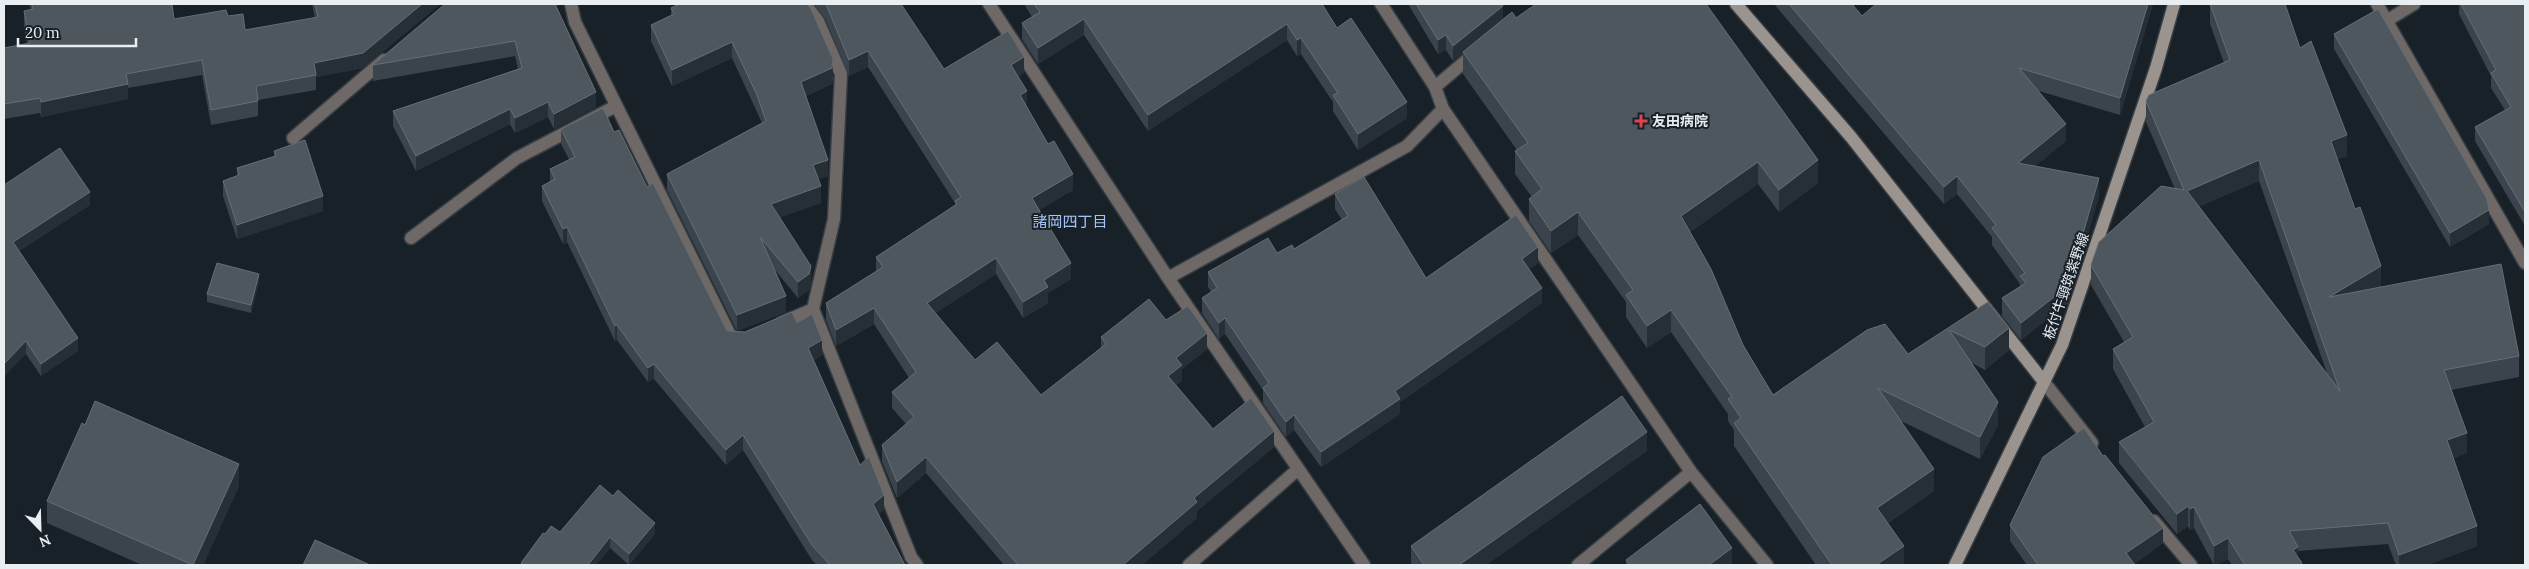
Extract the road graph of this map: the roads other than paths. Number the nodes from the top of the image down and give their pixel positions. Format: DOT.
graph roads {
  1 [pos="572,4"];
  2 [pos="805,4"];
  3 [pos="989,4"];
  4 [pos="1381,4"];
  5 [pos="1736,4"];
  6 [pos="2174,4"];
  7 [pos="2377,4"];
  8 [pos="2414,4"];
  9 [pos="2388,20"];
  10 [pos="1484,46"];
  11 [pos="390,55"];
  12 [pos="1435,87"];
  13 [pos="616,106"];
  14 [pos="1443,109"];
  15 [pos="293,138"];
  16 [pos="411,238"];
  17 [pos="2525,263"];
  18 [pos="1168,278"];
  19 [pos="813,309"];
  20 [pos="768,328"];
  21 [pos="751,336"];
  22 [pos="2044,382"];
  23 [pos="2099,451"];
  24 [pos="1297,470"];
  25 [pos="1691,472"];
  26 [pos="2147,512"];
  27 [pos="917,565"];
  28 [pos="1189,565"];
  29 [pos="1364,565"];
  30 [pos="1578,565"];
  31 [pos="1767,565"];
  32 [pos="1955,565"];
  33 [pos="2191,565"];
  1 -- 13 [label="street"];
  2 -- 19 [label="street"];
  3 -- 18 [label="street"];
  4 -- 12 [label="street"];
  5 -- 22 [label="main road"];
  6 -- 22 [label="main road, 板付牛頸筑紫野線"];
  7 -- 9 [label="street"];
  8 -- 9 [label="street"];
  9 -- 17 [label="street"];
  10 -- 12 [label="street"];
  11 -- 15 [label="street"];
  12 -- 14 [label="street"];
  13 -- 16 [label="street"];
  13 -- 21 [label="street"];
  14 -- 18 [label="street"];
  14 -- 25 [label="street"];
  18 -- 24 [label="street"];
  19 -- 20 [label="street"];
  19 -- 27 [label="street"];
  22 -- 23 [label="street"];
  22 -- 32 [label="main road, 板付牛頸筑紫野線"];
  24 -- 28 [label="street"];
  24 -- 29 [label="street"];
  25 -- 30 [label="street"];
  25 -- 31 [label="street"];
  26 -- 33 [label="street"];
}
